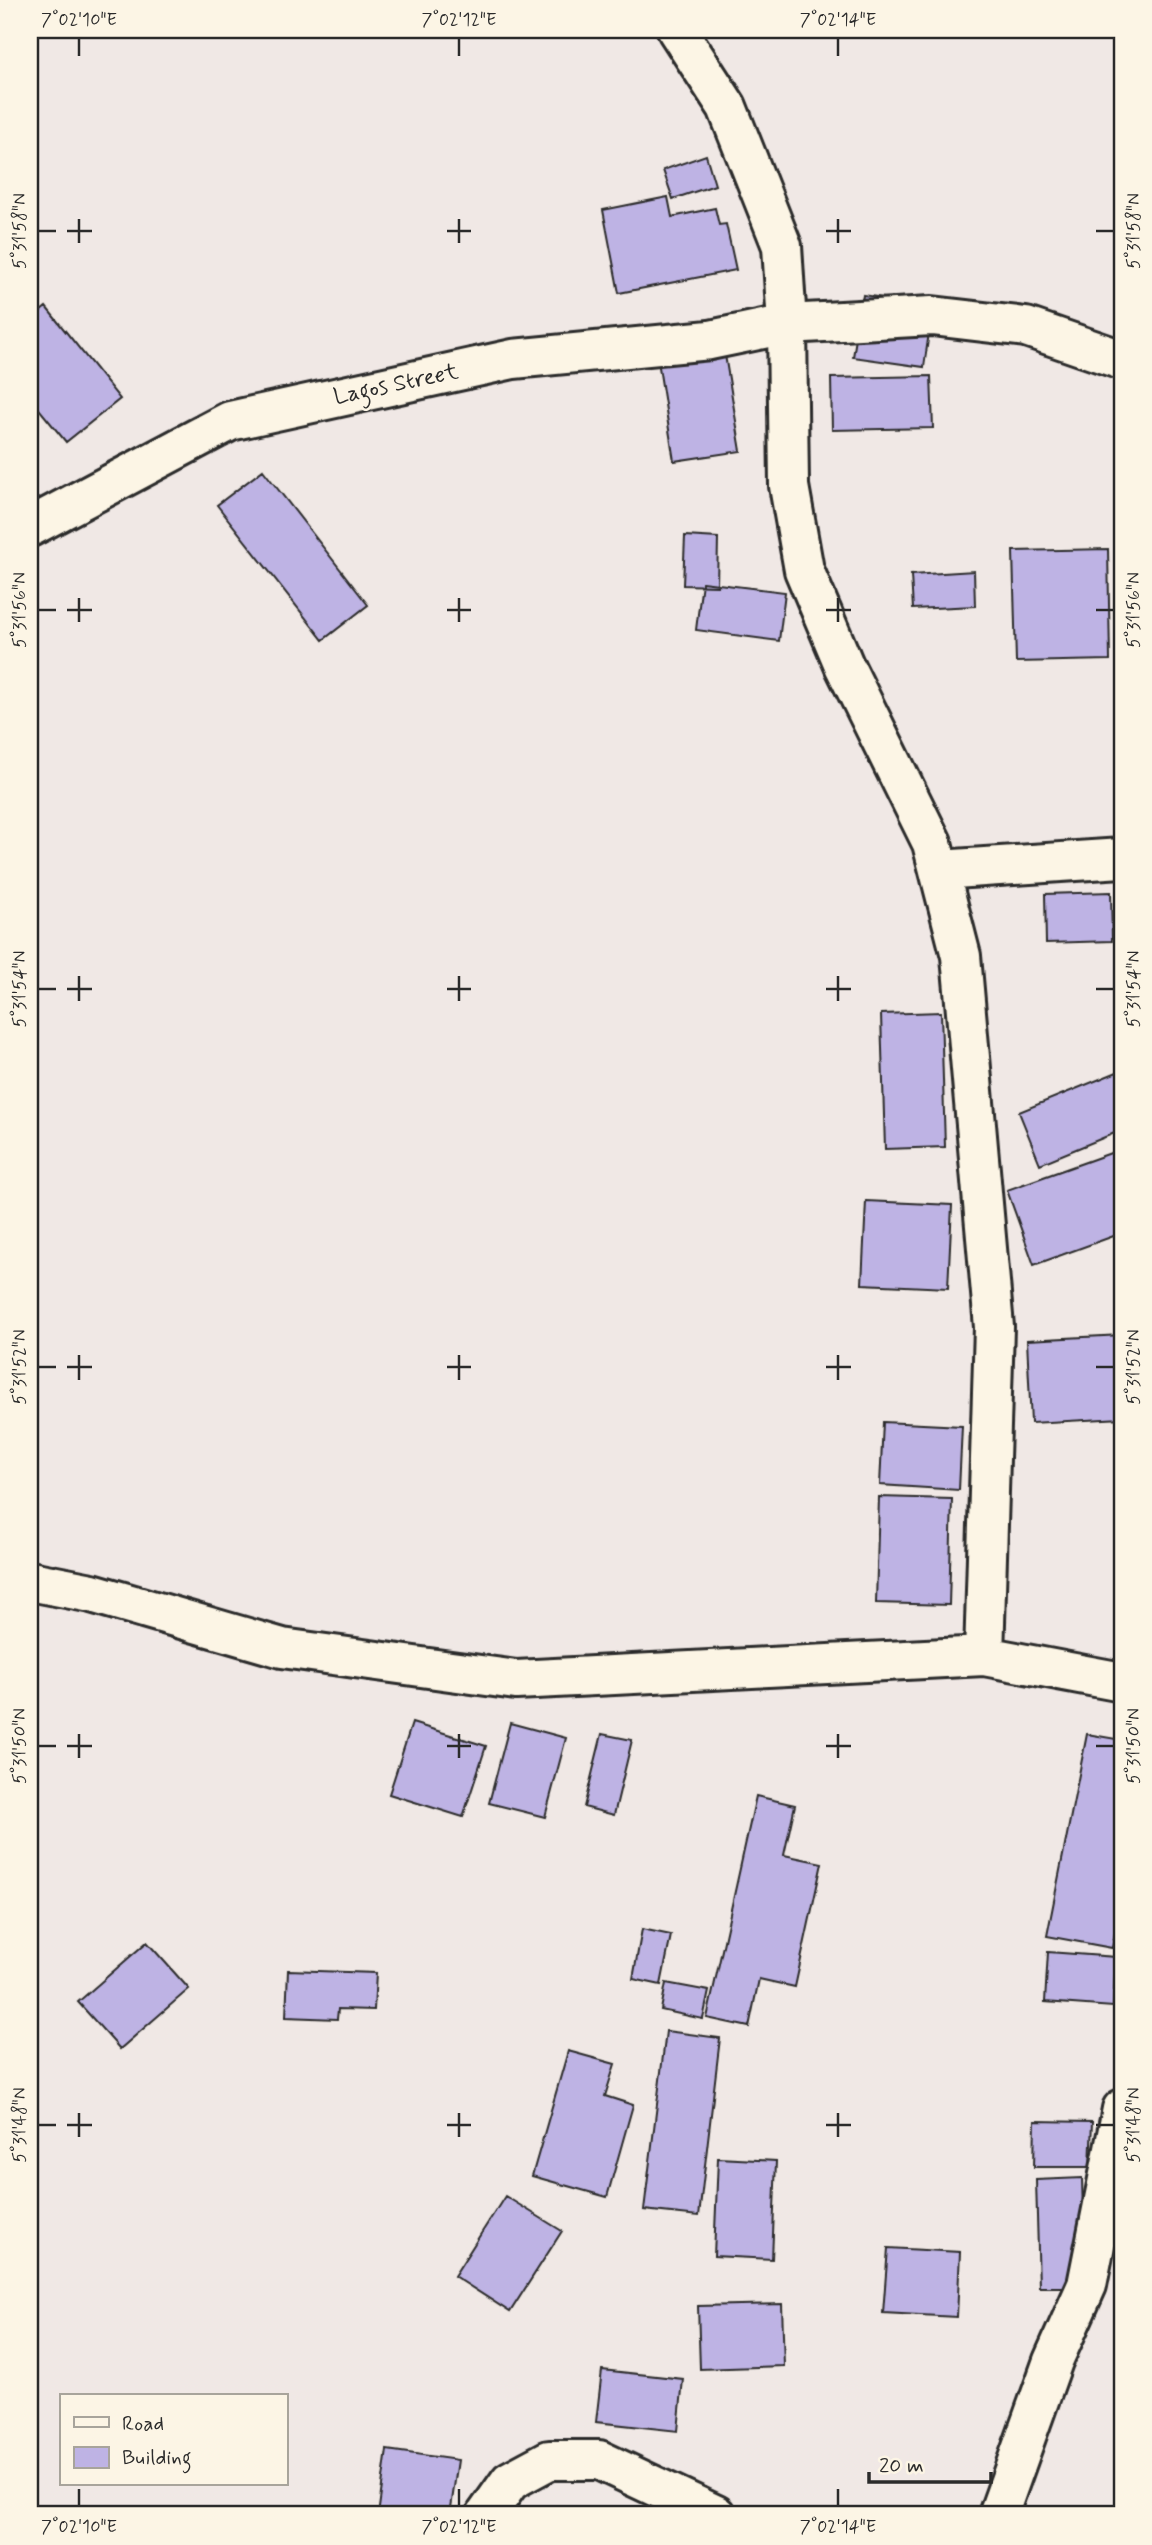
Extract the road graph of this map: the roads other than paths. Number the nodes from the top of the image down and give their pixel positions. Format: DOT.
graph roads {
  1 [pos="677,30"];
  2 [pos="787,324"];
  3 [pos="1122,360"];
  4 [pos="30,527"];
  5 [pos="1122,858"];
  6 [pos="939,870"];
  7 [pos="30,1581"];
  8 [pos="984,1656"];
  9 [pos="1122,1682"];
  10 [pos="1122,2109"];
  11 [pos="486,2515"];
  12 [pos="716,2515"];
  13 [pos="998,2515"];
  1 -- 2 [label="street"];
  2 -- 3 [label="street, Lagos Street"];
  2 -- 4 [label="street, Lagos Street"];
  2 -- 6 [label="street"];
  5 -- 6 [label="street"];
  6 -- 8 [label="street"];
  7 -- 8 [label="street"];
  8 -- 9 [label="street"];
  10 -- 13 [label="street"];
  11 -- 12 [label="street"];
}
